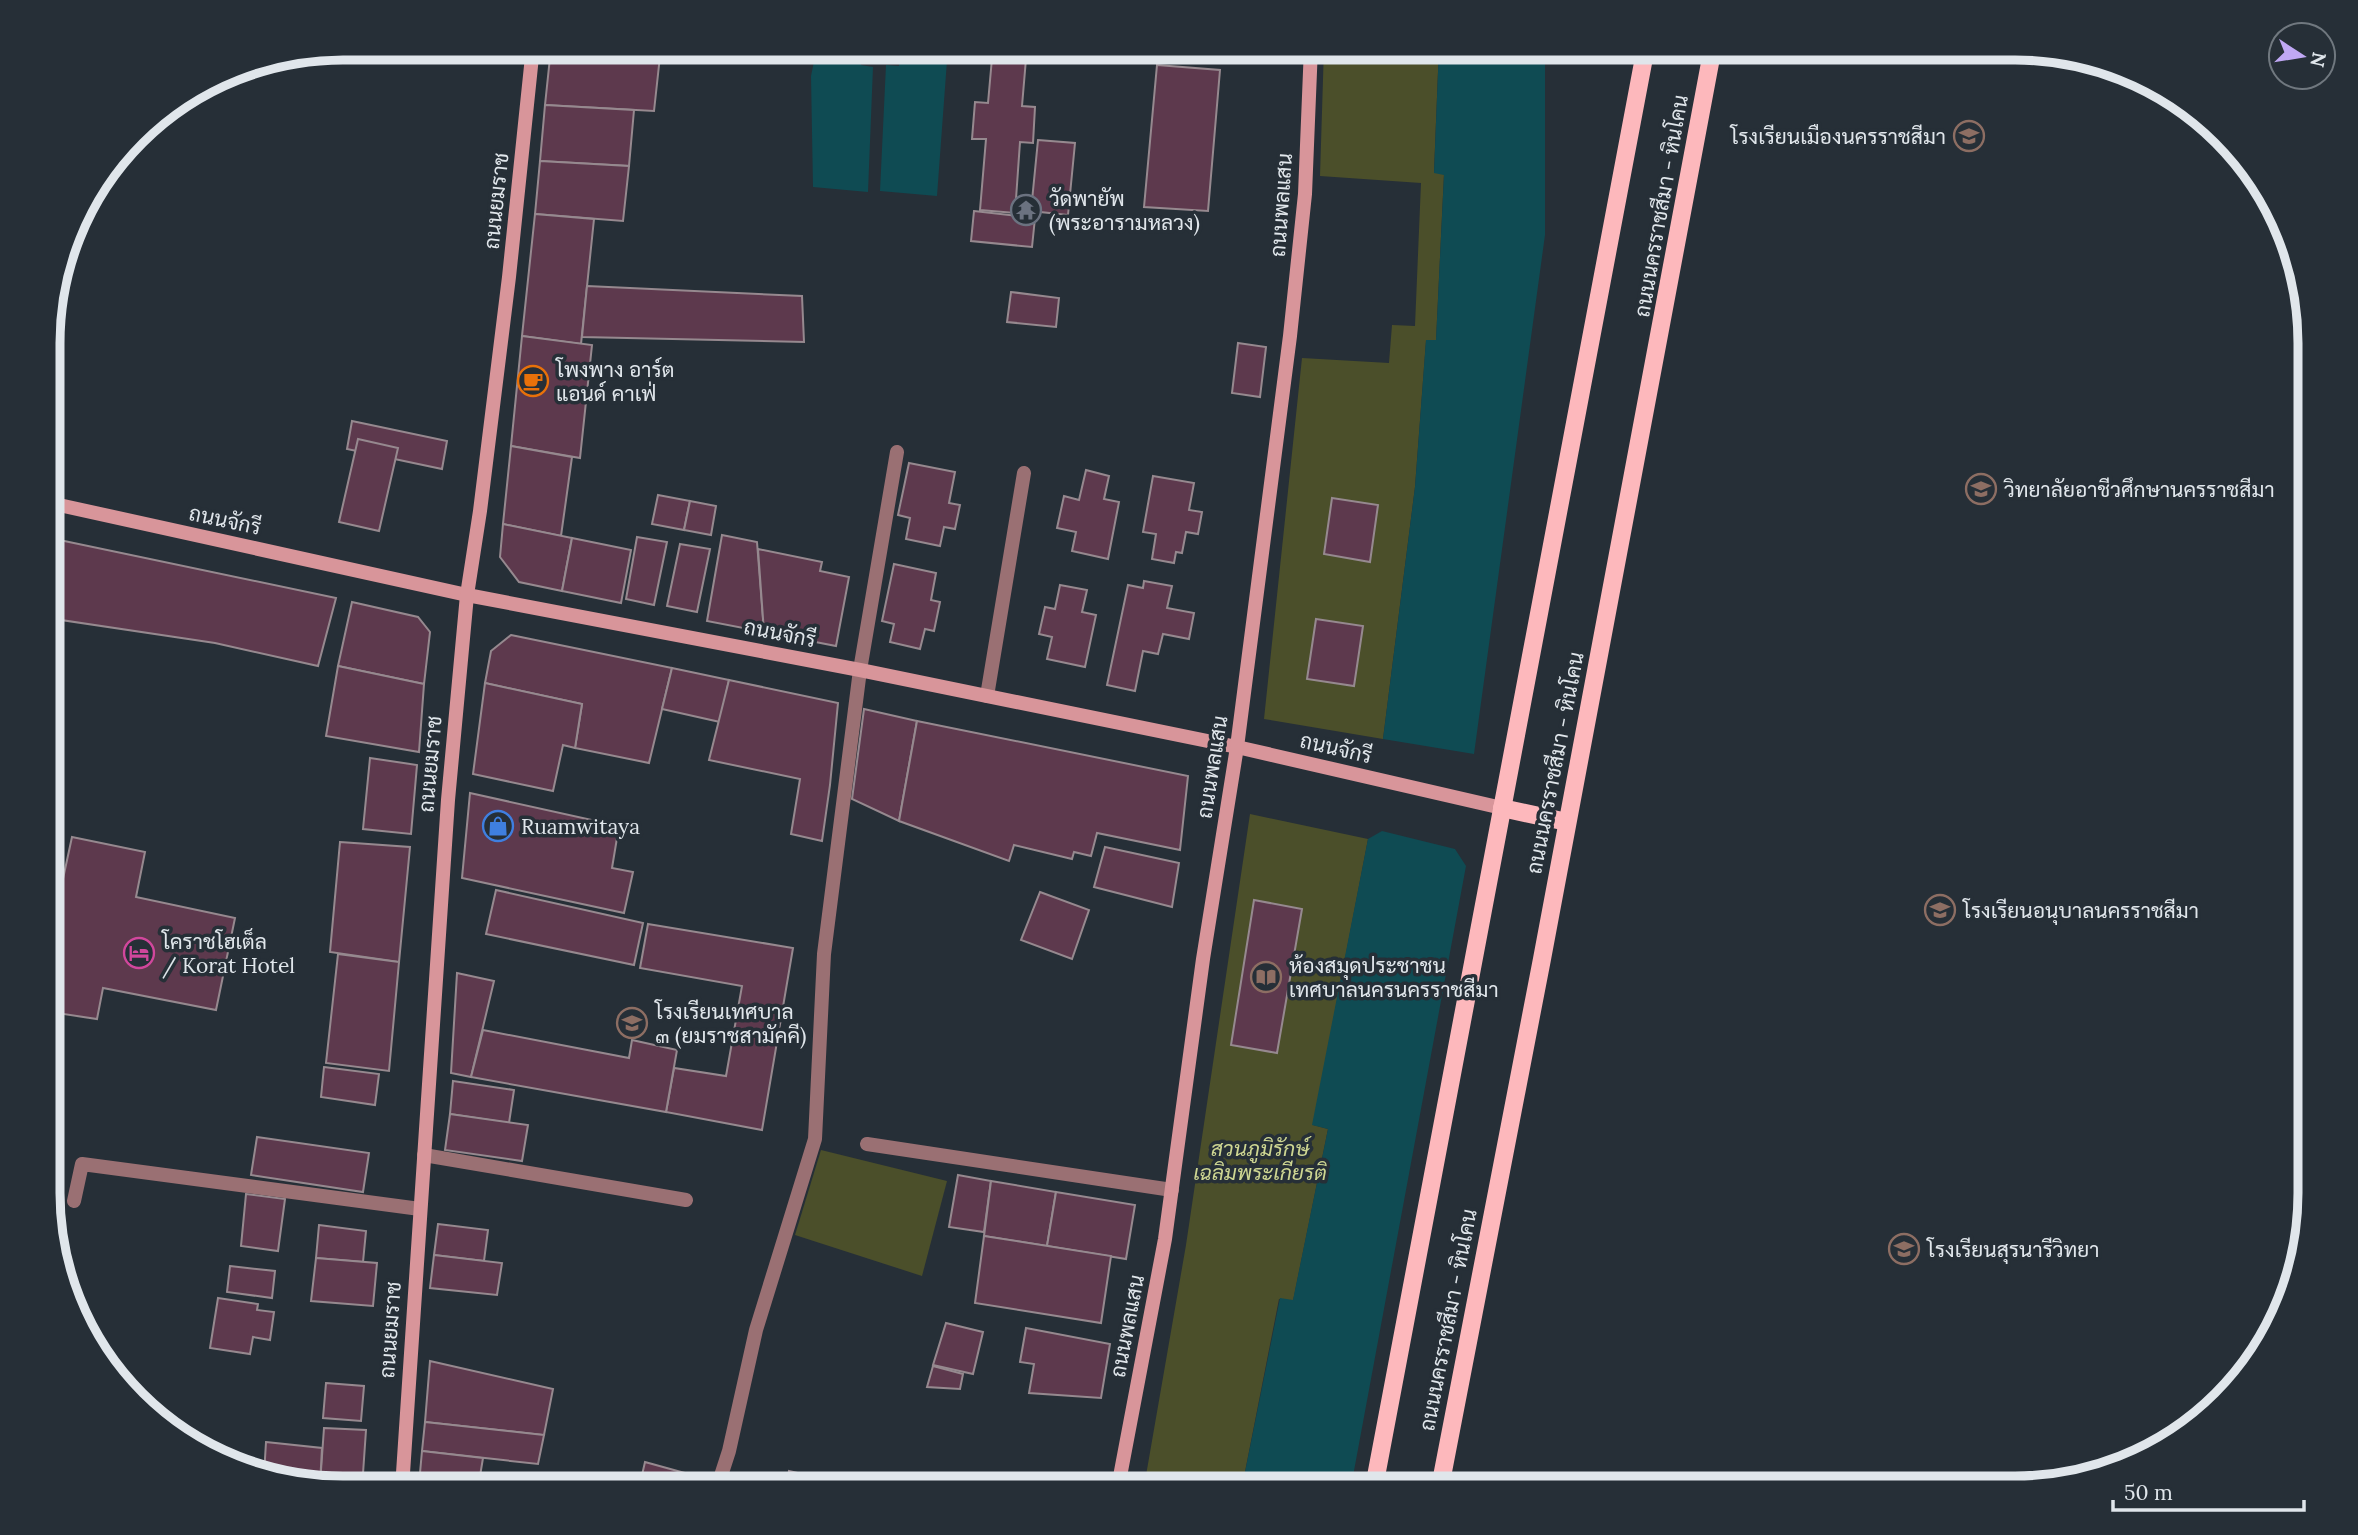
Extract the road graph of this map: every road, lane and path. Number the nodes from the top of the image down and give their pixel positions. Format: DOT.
graph roads {
  1 [pos="532,60"];
  2 [pos="1310,60"];
  3 [pos="1644,60"];
  4 [pos="1711,60"];
  5 [pos="897,452"];
  6 [pos="1024,473"];
  7 [pos="60,505"];
  8 [pos="467,595"];
  9 [pos="860,670"];
  10 [pos="987,696"];
  11 [pos="1237,747"];
  12 [pos="1502,808"];
  13 [pos="1567,822"];
  14 [pos="867,1144"];
  15 [pos="424,1155"];
  16 [pos="1172,1190"];
  17 [pos="74,1200"];
  18 [pos="686,1200"];
  19 [pos="420,1209"];
  20 [pos="403,1476"];
  21 [pos="721,1476"];
  22 [pos="1120,1476"];
  23 [pos="1376,1476"];
  24 [pos="1442,1476"];
  1 -- 8 [label="street, ถนนยมราช"];
  2 -- 11 [label="street, ถนนพลแสน"];
  3 -- 12 [label="main road, ถนนนครราชสีมา - หินโคน"];
  4 -- 13 [label="main road, ถนนนครราชสีมา - หินโคน"];
  5 -- 9 [label="street"];
  6 -- 10 [label="street"];
  7 -- 8 [label="street, ถนนจักรี"];
  8 -- 9 [label="street, ถนนจักรี"];
  8 -- 15 [label="street, ถนนยมราช"];
  9 -- 10 [label="street, ถนนจักรี"];
  9 -- 21 [label="street"];
  10 -- 11 [label="street, ถนนจักรี"];
  11 -- 12 [label="street, ถนนจักรี"];
  11 -- 16 [label="street, ถนนพลแสน"];
  12 -- 13 [label="main road"];
  12 -- 23 [label="main road, ถนนนครราชสีมา - หินโคน"];
  13 -- 24 [label="main road, ถนนนครราชสีมา - หินโคน"];
  14 -- 16 [label="street"];
  15 -- 18 [label="street"];
  15 -- 19 [label="street, ถนนยมราช"];
  16 -- 22 [label="street, ถนนพลแสน"];
  17 -- 19 [label="street"];
  19 -- 20 [label="street, ถนนยมราช"];
}
